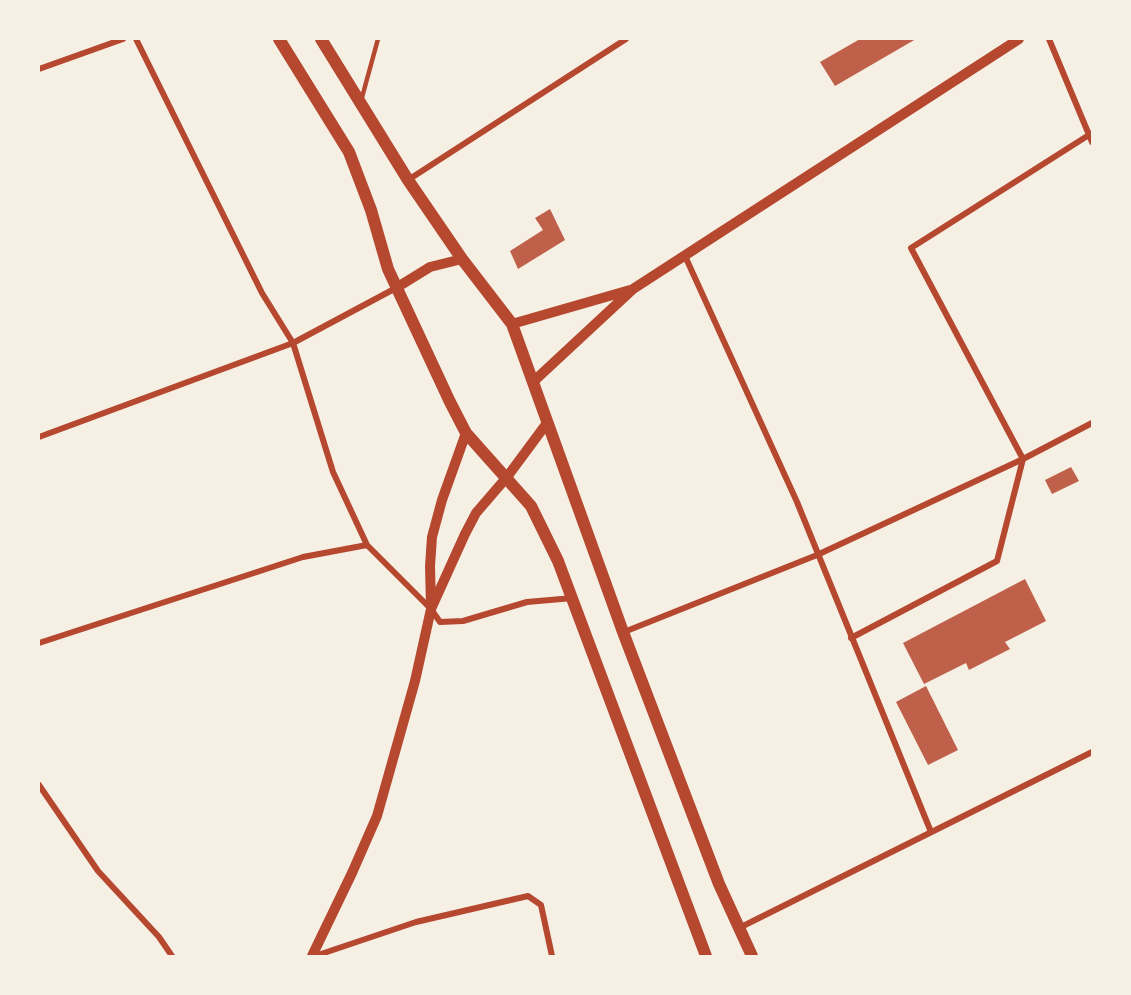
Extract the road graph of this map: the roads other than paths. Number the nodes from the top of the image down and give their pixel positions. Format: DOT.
graph roads {
  1 [pos="123,39"];
  2 [pos="136,39"];
  3 [pos="279,39"];
  4 [pos="321,39"];
  5 [pos="378,39"];
  6 [pos="626,39"];
  7 [pos="1019,39"];
  8 [pos="1050,39"];
  9 [pos="39,69"];
  10 [pos="361,104"];
  11 [pos="1090,134"];
  12 [pos="1092,142"];
  13 [pos="408,180"];
  14 [pos="685,256"];
  15 [pos="462,259"];
  16 [pos="396,288"];
  17 [pos="633,289"];
  18 [pos="513,324"];
  19 [pos="293,343"];
  20 [pos="534,381"];
  21 [pos="547,423"];
  22 [pos="1092,423"];
  23 [pos="466,433"];
  24 [pos="39,437"];
  25 [pos="1023,459"];
  26 [pos="507,477"];
  27 [pos="367,545"];
  28 [pos="817,555"];
  29 [pos="573,598"];
  30 [pos="431,609"];
  31 [pos="623,632"];
  32 [pos="851,638"];
  33 [pos="39,643"];
  34 [pos="1092,752"];
  35 [pos="39,784"];
  36 [pos="931,832"];
  37 [pos="738,929"];
  38 [pos="172,956"];
  39 [pos="313,956"];
  40 [pos="552,956"];
  41 [pos="706,956"];
  42 [pos="752,956"];
  1 -- 9 [label="street"];
  2 -- 19 [label="street"];
  3 -- 16 [label="main road"];
  4 -- 10 [label="main road"];
  5 -- 10 [label="lane"];
  6 -- 13 [label="street"];
  7 -- 14 [label="street"];
  8 -- 11 [label="street"];
  10 -- 13 [label="main road"];
  11 -- 12 [label="street"];
  11 -- 25 [label="street"];
  13 -- 15 [label="main road"];
  14 -- 17 [label="street"];
  14 -- 28 [label="street"];
  15 -- 16 [label="street"];
  15 -- 18 [label="main road"];
  16 -- 19 [label="street"];
  16 -- 23 [label="main road"];
  17 -- 18 [label="street"];
  17 -- 20 [label="street"];
  18 -- 20 [label="main road"];
  19 -- 24 [label="street"];
  19 -- 27 [label="street"];
  20 -- 21 [label="main road"];
  21 -- 26 [label="street"];
  21 -- 31 [label="main road"];
  22 -- 25 [label="street"];
  23 -- 26 [label="main road"];
  23 -- 30 [label="street"];
  25 -- 28 [label="street"];
  25 -- 32 [label="street"];
  26 -- 29 [label="main road"];
  26 -- 30 [label="street"];
  27 -- 30 [label="street"];
  27 -- 33 [label="street"];
  28 -- 31 [label="street"];
  28 -- 32 [label="street"];
  29 -- 30 [label="street"];
  29 -- 41 [label="main road"];
  30 -- 39 [label="street"];
  31 -- 37 [label="main road"];
  32 -- 36 [label="street"];
  34 -- 36 [label="street"];
  35 -- 38 [label="street"];
  36 -- 37 [label="street"];
  37 -- 42 [label="main road"];
  39 -- 40 [label="street"];
}
